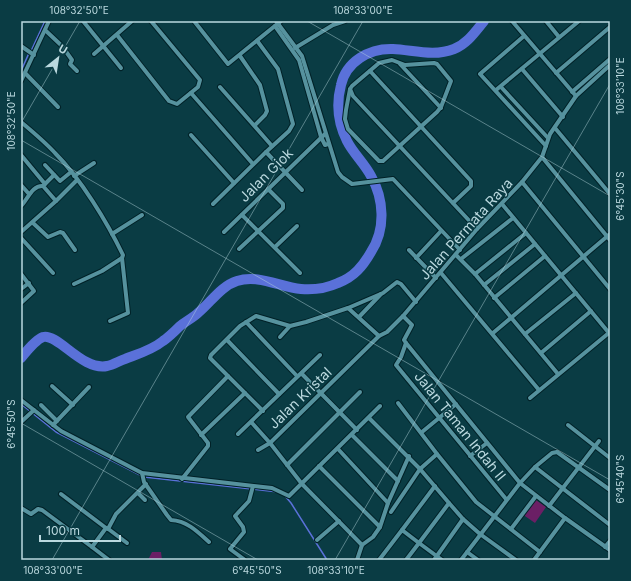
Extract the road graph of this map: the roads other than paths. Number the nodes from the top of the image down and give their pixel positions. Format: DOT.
graph roads {
  1 [pos="49,21"];
  2 [pos="84,21"];
  3 [pos="132,21"];
  4 [pos="151,21"];
  5 [pos="194,21"];
  6 [pos="345,21"];
  7 [pos="512,21"];
  8 [pos="546,21"];
  9 [pos="577,22"];
  10 [pos="277,23"];
  11 [pos="610,27"];
  12 [pos="45,30"];
  13 [pos="117,35"];
  14 [pos="524,36"];
  15 [pos="559,37"];
  16 [pos="258,42"];
  17 [pos="104,45"];
  18 [pos="21,46"];
  19 [pos="294,49"];
  20 [pos="94,54"];
  21 [pos="539,54"];
  22 [pos="34,55"];
  23 [pos="240,56"];
  24 [pos="610,59"];
  25 [pos="398,62"];
  26 [pos="610,66"];
  27 [pos="121,68"];
  28 [pos="522,69"];
  29 [pos="370,70"];
  30 [pos="77,71"];
  31 [pos="556,72"];
  32 [pos="25,73"];
  33 [pos="21,81"];
  34 [pos="220,87"];
  35 [pos="502,87"];
  36 [pos="350,89"];
  37 [pos="496,90"];
  38 [pos="572,92"];
  39 [pos="191,93"];
  40 [pos="576,96"];
  41 [pos="58,107"];
  42 [pos="441,108"];
  43 [pos="563,117"];
  44 [pos="21,122"];
  45 [pos="255,124"];
  46 [pos="421,126"];
  47 [pos="555,128"];
  48 [pos="191,135"];
  49 [pos="323,135"];
  50 [pos="548,138"];
  51 [pos="400,144"];
  52 [pos="272,146"];
  53 [pos="546,146"];
  54 [pos="266,152"];
  55 [pos="21,155"];
  56 [pos="542,157"];
  57 [pos="94,163"];
  58 [pos="253,164"];
  59 [pos="45,165"];
  60 [pos="284,172"];
  61 [pos="73,174"];
  62 [pos="54,175"];
  63 [pos="77,180"];
  64 [pos="522,182"];
  65 [pos="234,183"];
  66 [pos="21,185"];
  67 [pos="44,185"];
  68 [pos="268,189"];
  69 [pos="302,190"];
  70 [pos="29,194"];
  71 [pos="610,194"];
  72 [pos="56,201"];
  73 [pos="453,203"];
  74 [pos="213,204"];
  75 [pos="502,204"];
  76 [pos="21,206"];
  77 [pos="142,215"];
  78 [pos="242,215"];
  79 [pos="514,218"];
  80 [pos="33,223"];
  81 [pos="297,226"];
  82 [pos="258,230"];
  83 [pos="477,230"];
  84 [pos="441,231"];
  85 [pos="21,232"];
  86 [pos="224,232"];
  87 [pos="526,233"];
  88 [pos="112,234"];
  89 [pos="609,237"];
  90 [pos="21,238"];
  91 [pos="535,244"];
  92 [pos="275,247"];
  93 [pos="239,249"];
  94 [pos="75,250"];
  95 [pos="408,250"];
  96 [pos="460,250"];
  97 [pos="456,255"];
  98 [pos="545,256"];
  99 [pos="583,256"];
  100 [pos="122,258"];
  101 [pos="416,258"];
  102 [pos="461,259"];
  103 [pos="53,273"];
  104 [pos="300,273"];
  105 [pos="21,274"];
  106 [pos="441,274"];
  107 [pos="475,274"];
  108 [pos="560,275"];
  109 [pos="436,278"];
  110 [pos="29,283"];
  111 [pos="74,284"];
  112 [pos="484,285"];
  113 [pos="21,289"];
  114 [pos="610,289"];
  115 [pos="383,293"];
  116 [pos="576,293"];
  117 [pos="494,298"];
  118 [pos="416,302"];
  119 [pos="21,303"];
  120 [pos="348,308"];
  121 [pos="591,311"];
  122 [pos="404,316"];
  123 [pos="359,317"];
  124 [pos="511,318"];
  125 [pos="110,321"];
  126 [pos="246,322"];
  127 [pos="290,326"];
  128 [pos="493,333"];
  129 [pos="610,333"];
  130 [pos="525,334"];
  131 [pos="379,336"];
  132 [pos="280,337"];
  133 [pos="227,340"];
  134 [pos="406,343"];
  135 [pos="541,353"];
  136 [pos="320,355"];
  137 [pos="558,374"];
  138 [pos="300,375"];
  139 [pos="228,376"];
  140 [pos="52,386"];
  141 [pos="89,387"];
  142 [pos="539,390"];
  143 [pos="360,392"];
  144 [pos="245,393"];
  145 [pos="321,393"];
  146 [pos="279,394"];
  147 [pos="530,398"];
  148 [pos="21,400"];
  149 [pos="398,403"];
  150 [pos="456,404"];
  151 [pos="41,405"];
  152 [pos="73,405"];
  153 [pos="380,406"];
  154 [pos="32,411"];
  155 [pos="263,411"];
  156 [pos="340,412"];
  157 [pos="440,417"];
  158 [pos="369,418"];
  159 [pos="57,421"];
  160 [pos="21,422"];
  161 [pos="252,423"];
  162 [pos="53,425"];
  163 [pos="568,425"];
  164 [pos="357,430"];
  165 [pos="422,432"];
  166 [pos="201,434"];
  167 [pos="238,434"];
  168 [pos="352,435"];
  169 [pos="599,441"];
  170 [pos="270,443"];
  171 [pos="487,443"];
  172 [pos="595,446"];
  173 [pos="338,449"];
  174 [pos="258,450"];
  175 [pos="437,454"];
  176 [pos="409,456"];
  177 [pos="470,456"];
  178 [pos="610,458"];
  179 [pos="287,465"];
  180 [pos="320,466"];
  181 [pos="578,466"];
  182 [pos="535,467"];
  183 [pos="420,469"];
  184 [pos="142,473"];
  185 [pos="182,479"];
  186 [pos="398,481"];
  187 [pos="520,483"];
  188 [pos="146,484"];
  189 [pos="302,484"];
  190 [pos="435,486"];
  191 [pos="563,487"];
  192 [pos="252,488"];
  193 [pos="610,490"];
  194 [pos="138,493"];
  195 [pos="61,494"];
  196 [pos="536,496"];
  197 [pos="506,499"];
  198 [pos="145,500"];
  199 [pos="388,503"];
  200 [pos="449,503"];
  201 [pos="549,506"];
  202 [pos="21,508"];
  203 [pos="391,512"];
  204 [pos="493,516"];
  205 [pos="565,518"];
  206 [pos="463,519"];
  207 [pos="339,522"];
  208 [pos="610,525"];
  209 [pos="380,527"];
  210 [pos="107,529"];
  211 [pos="511,529"];
  212 [pos="402,530"];
  213 [pos="124,533"];
  214 [pos="480,534"];
  215 [pos="119,538"];
  216 [pos="317,540"];
  217 [pos="610,541"];
  218 [pos="209,542"];
  219 [pos="419,543"];
  220 [pos="127,544"];
  221 [pos="362,545"];
  222 [pos="92,547"];
  223 [pos="606,547"];
  224 [pos="610,550"];
  225 [pos="467,552"];
  226 [pos="540,552"];
  227 [pos="435,558"];
  228 [pos="109,560"];
  229 [pos="245,560"];
  230 [pos="356,560"];
  231 [pos="379,560"];
  232 [pos="406,560"];
  233 [pos="442,560"];
  234 [pos="461,560"];
  235 [pos="478,560"];
  236 [pos="516,560"];
  237 [pos="534,560"];
  1 -- 12 [label="street"];
  2 -- 17 [label="street"];
  3 -- 13 [label="street"];
  4 -- 39 [label="street"];
  5 -- 23 [label="street"];
  6 -- 19 [label="street"];
  7 -- 14 [label="street"];
  8 -- 15 [label="street"];
  9 -- 15 [label="street"];
  10 -- 16 [label="street"];
  10 -- 19 [label="street"];
  11 -- 31 [label="street"];
  12 -- 22 [label="street"];
  12 -- 30 [label="street"];
  13 -- 17 [label="street"];
  13 -- 39 [label="street"];
  14 -- 21 [label="street"];
  14 -- 37 [label="street"];
  15 -- 21 [label="street"];
  16 -- 23 [label="street"];
  16 -- 52 [label="street"];
  17 -- 20 [label="street"];
  17 -- 27 [label="street"];
  18 -- 22 [label="street"];
  19 -- 49 [label="street"];
  21 -- 28 [label="street"];
  21 -- 31 [label="street"];
  22 -- 32 [label="street"];
  23 -- 45 [label="street"];
  24 -- 38 [label="street"];
  25 -- 29 [label="street"];
  25 -- 42 [label="street"];
  25 -- 42 [label="street"];
  26 -- 40 [label="street"];
  28 -- 35 [label="street"];
  28 -- 43 [label="street"];
  29 -- 36 [label="street"];
  29 -- 46 [label="street"];
  31 -- 38 [label="street"];
  32 -- 33 [label="street"];
  32 -- 41 [label="street"];
  34 -- 45 [label="street"];
  35 -- 37 [label="street"];
  35 -- 50 [label="street"];
  36 -- 51 [label="street"];
  36 -- 51 [label="street"];
  37 -- 53 [label="street"];
  38 -- 40 [label="street"];
  39 -- 58 [label="street"];
  40 -- 43 [label="street"];
  42 -- 46 [label="street"];
  43 -- 47 [label="street"];
  44 -- 61 [label="street"];
  45 -- 52 [label="street"];
  46 -- 51 [label="street"];
  46 -- 73 [label="street"];
  47 -- 50 [label="street"];
  47 -- 71 [label="street"];
  48 -- 65 [label="street"];
  49 -- 60 [label="street, Jalan Giok"];
  49 -- 84 [label="street"];
  50 -- 53 [label="street"];
  51 -- 73 [label="street"];
  52 -- 54 [label="street"];
  53 -- 56 [label="street"];
  54 -- 58 [label="street"];
  54 -- 60 [label="street"];
  55 -- 67 [label="street"];
  56 -- 64 [label="street"];
  56 -- 89 [label="street"];
  57 -- 61 [label="street"];
  58 -- 65 [label="street"];
  59 -- 62 [label="street"];
  60 -- 68 [label="street, Jalan Giok"];
  60 -- 69 [label="street"];
  61 -- 62 [label="street"];
  61 -- 63 [label="street"];
  62 -- 67 [label="street"];
  63 -- 72 [label="street"];
  63 -- 88 [label="street"];
  64 -- 75 [label="street, Jalan Permata Raya"];
  64 -- 99 [label="street, Jalan Permata Raya"];
  65 -- 74 [label="street"];
  66 -- 70 [label="street"];
  67 -- 70 [label="street"];
  67 -- 72 [label="street"];
  68 -- 78 [label="street, Jalan Giok"];
  68 -- 82 [label="street"];
  70 -- 76 [label="street"];
  72 -- 80 [label="street"];
  73 -- 83 [label="street"];
  75 -- 79 [label="street"];
  75 -- 83 [label="street, Jalan Permata Raya"];
  77 -- 88 [label="street"];
  78 -- 82 [label="street"];
  78 -- 86 [label="street, Jalan Giok"];
  79 -- 87 [label="street"];
  79 -- 102 [label="street"];
  80 -- 85 [label="street"];
  80 -- 94 [label="street"];
  81 -- 92 [label="street"];
  82 -- 92 [label="street"];
  82 -- 93 [label="street"];
  83 -- 96 [label="street, Jalan Permata Raya"];
  84 -- 96 [label="street"];
  84 -- 101 [label="street"];
  87 -- 91 [label="street"];
  87 -- 107 [label="street"];
  88 -- 100 [label="street"];
  89 -- 99 [label="street"];
  90 -- 103 [label="street"];
  91 -- 98 [label="street"];
  91 -- 112 [label="street"];
  92 -- 104 [label="street"];
  95 -- 101 [label="street"];
  96 -- 97 [label="street, Jalan Permata Raya"];
  97 -- 102 [label="street"];
  97 -- 106 [label="street, Jalan Permata Raya"];
  98 -- 108 [label="street"];
  98 -- 117 [label="street"];
  99 -- 108 [label="street"];
  99 -- 114 [label="street, Jalan Permata Raya"];
  100 -- 111 [label="street"];
  100 -- 125 [label="street"];
  101 -- 109 [label="street"];
  102 -- 107 [label="street"];
  105 -- 110 [label="street"];
  106 -- 109 [label="street, Jalan Permata Raya"];
  106 -- 128 [label="street"];
  107 -- 112 [label="street"];
  108 -- 116 [label="street"];
  108 -- 124 [label="street"];
  109 -- 118 [label="street, Jalan Permata Raya"];
  110 -- 113 [label="street"];
  110 -- 119 [label="street"];
  112 -- 117 [label="street"];
  115 -- 118 [label="street"];
  115 -- 120 [label="street"];
  115 -- 123 [label="street"];
  116 -- 121 [label="street"];
  116 -- 130 [label="street"];
  117 -- 124 [label="street"];
  118 -- 122 [label="street, Jalan Permata Raya"];
  120 -- 123 [label="street"];
  120 -- 127 [label="street"];
  121 -- 129 [label="street"];
  121 -- 135 [label="street"];
  122 -- 131 [label="street, Jalan Permata Raya"];
  122 -- 134 [label="street"];
  123 -- 131 [label="street"];
  124 -- 128 [label="street"];
  124 -- 130 [label="street"];
  126 -- 127 [label="street"];
  126 -- 133 [label="street"];
  126 -- 138 [label="street"];
  127 -- 132 [label="street"];
  128 -- 142 [label="street"];
  129 -- 137 [label="street"];
  130 -- 135 [label="street"];
  131 -- 145 [label="street, Jalan Kristal"];
  133 -- 139 [label="street"];
  133 -- 146 [label="street"];
  134 -- 150 [label="street"];
  134 -- 157 [label="street, Jalan Taman Indah II"];
  135 -- 137 [label="street"];
  136 -- 138 [label="street"];
  137 -- 142 [label="street"];
  138 -- 145 [label="street"];
  138 -- 146 [label="street"];
  139 -- 144 [label="street"];
  139 -- 166 [label="street"];
  140 -- 152 [label="street"];
  141 -- 152 [label="street"];
  142 -- 147 [label="street"];
  143 -- 156 [label="street"];
  144 -- 155 [label="street"];
  144 -- 166 [label="street"];
  145 -- 156 [label="street"];
  145 -- 170 [label="street, Jalan Kristal"];
  146 -- 155 [label="street"];
  148 -- 154 [label="street"];
  149 -- 165 [label="street"];
  150 -- 157 [label="street"];
  150 -- 171 [label="street"];
  151 -- 159 [label="street"];
  152 -- 159 [label="street"];
  153 -- 158 [label="street"];
  154 -- 160 [label="street"];
  154 -- 162 [label="street"];
  155 -- 161 [label="street"];
  156 -- 164 [label="street"];
  156 -- 179 [label="street"];
  157 -- 165 [label="street"];
  157 -- 177 [label="street, Jalan Taman Indah II"];
  158 -- 164 [label="street"];
  158 -- 176 [label="street"];
  159 -- 162 [label="street"];
  161 -- 167 [label="street"];
  161 -- 170 [label="street"];
  162 -- 184 [label="street"];
  163 -- 172 [label="street"];
  164 -- 168 [label="street"];
  165 -- 175 [label="street"];
  166 -- 185 [label="street"];
  168 -- 173 [label="street"];
  168 -- 186 [label="street"];
  169 -- 172 [label="street"];
  170 -- 174 [label="street, Jalan Kristal"];
  170 -- 179 [label="street"];
  171 -- 177 [label="street"];
  171 -- 187 [label="street"];
  172 -- 178 [label="street"];
  172 -- 181 [label="street"];
  173 -- 180 [label="street"];
  173 -- 199 [label="street"];
  175 -- 183 [label="street"];
  175 -- 204 [label="street"];
  176 -- 183 [label="street"];
  176 -- 186 [label="street"];
  177 -- 197 [label="street, Jalan Taman Indah II"];
  179 -- 189 [label="street"];
  180 -- 189 [label="street"];
  180 -- 209 [label="street"];
  181 -- 182 [label="street"];
  181 -- 191 [label="street"];
  181 -- 193 [label="street"];
  182 -- 187 [label="street"];
  182 -- 191 [label="street"];
  183 -- 190 [label="street"];
  183 -- 203 [label="street"];
  184 -- 185 [label="street"];
  184 -- 188 [label="street"];
  185 -- 192 [label="street"];
  186 -- 199 [label="street"];
  187 -- 196 [label="street"];
  187 -- 197 [label="street"];
  188 -- 194 [label="street"];
  188 -- 218 [label="street"];
  189 -- 192 [label="street"];
  189 -- 207 [label="street"];
  190 -- 200 [label="street"];
  190 -- 212 [label="street"];
  191 -- 201 [label="street"];
  191 -- 208 [label="street"];
  192 -- 229 [label="street"];
  194 -- 198 [label="street"];
  194 -- 210 [label="street"];
  195 -- 210 [label="street"];
  196 -- 201 [label="street"];
  196 -- 211 [label="street"];
  197 -- 204 [label="street"];
  199 -- 209 [label="street"];
  200 -- 206 [label="street"];
  200 -- 219 [label="street"];
  201 -- 205 [label="street"];
  202 -- 222 [label="street"];
  204 -- 211 [label="street"];
  204 -- 214 [label="street"];
  205 -- 223 [label="street"];
  205 -- 226 [label="street"];
  206 -- 214 [label="street"];
  206 -- 227 [label="street"];
  207 -- 216 [label="street"];
  207 -- 221 [label="street"];
  209 -- 221 [label="street"];
  210 -- 215 [label="street"];
  210 -- 222 [label="street"];
  211 -- 226 [label="street"];
  212 -- 219 [label="street"];
  212 -- 231 [label="street"];
  213 -- 215 [label="street"];
  214 -- 225 [label="street"];
  214 -- 236 [label="street"];
  215 -- 220 [label="street"];
  217 -- 223 [label="street"];
  219 -- 227 [label="street"];
  219 -- 232 [label="street"];
  221 -- 230 [label="street"];
  222 -- 228 [label="street"];
  223 -- 224 [label="street"];
  225 -- 234 [label="street"];
  225 -- 235 [label="street"];
  226 -- 237 [label="street"];
  227 -- 233 [label="street"];
}
